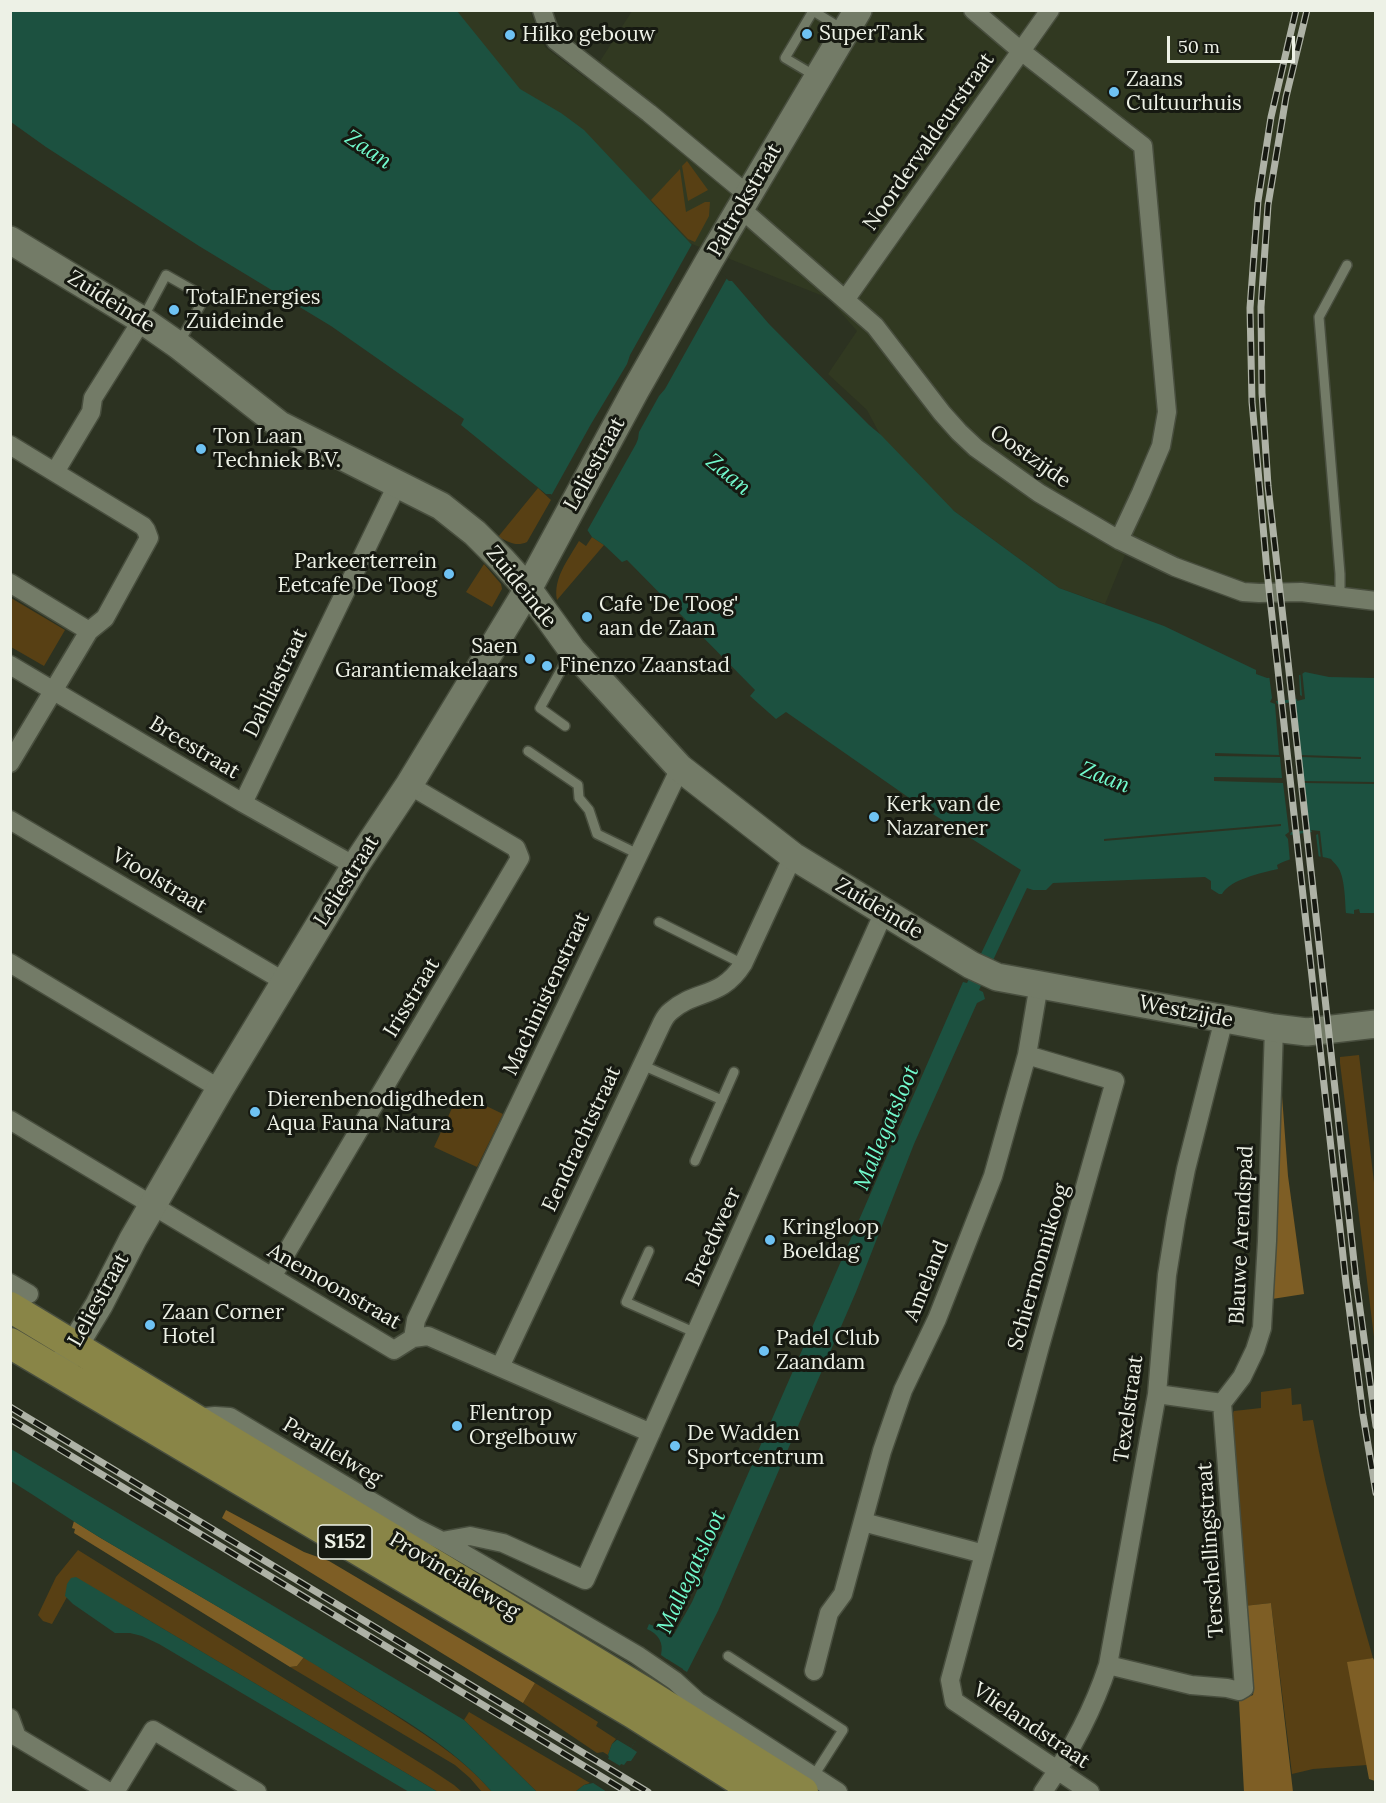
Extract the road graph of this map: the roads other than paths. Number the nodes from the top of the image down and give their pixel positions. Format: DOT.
graph roads {
  1 [pos="542,10"];
  2 [pos="973,10"];
  3 [pos="1050,10"];
  4 [pos="852,21"];
  5 [pos="1021,51"];
  6 [pos="818,77"];
  7 [pos="744,201"];
  8 [pos="10,240"];
  9 [pos="1347,265"];
  10 [pos="845,300"];
  11 [pos="142,320"];
  12 [pos="178,345"];
  13 [pos="635,391"];
  14 [pos="10,445"];
  15 [pos="55,472"];
  16 [pos="397,484"];
  17 [pos="1119,540"];
  18 [pos="10,583"];
  19 [pos="528,589"];
  20 [pos="1340,598"];
  21 [pos="1376,601"];
  22 [pos="88,631"];
  23 [pos="572,650"];
  24 [pos="10,665"];
  25 [pos="53,690"];
  26 [pos="565,726"];
  27 [pos="528,751"];
  28 [pos="10,763"];
  29 [pos="680,768"];
  30 [pos="409,784"];
  31 [pos="243,803"];
  32 [pos="10,820"];
  33 [pos="638,854"];
  34 [pos="793,856"];
  35 [pos="355,866"];
  36 [pos="884,912"];
  37 [pos="659,922"];
  38 [pos="10,963"];
  39 [pos="743,964"];
  40 [pos="997,977"];
  41 [pos="285,982"];
  42 [pos="1039,984"];
  43 [pos="1224,1019"];
  44 [pos="1376,1024"];
  45 [pos="1274,1028"];
  46 [pos="1027,1055"];
  47 [pos="642,1065"];
  48 [pos="734,1072"];
  49 [pos="220,1089"];
  50 [pos="722,1100"];
  51 [pos="10,1120"];
  52 [pos="694,1161"];
  53 [pos="152,1206"];
  54 [pos="649,1251"];
  55 [pos="272,1277"];
  56 [pos="10,1283"];
  57 [pos="20,1300"];
  58 [pos="696,1333"];
  59 [pos="413,1338"];
  60 [pos="10,1343"];
  61 [pos="75,1346"];
  62 [pos="500,1367"];
  63 [pos="58,1371"];
  64 [pos="1156,1394"];
  65 [pos="1222,1403"];
  66 [pos="194,1418"];
  67 [pos="651,1433"];
  68 [pos="863,1522"];
  69 [pos="442,1541"];
  70 [pos="984,1554"];
  71 [pos="728,1656"];
  72 [pos="1108,1665"];
  73 [pos="814,1671"];
  74 [pos="654,1697"];
  75 [pos="10,1718"];
  76 [pos="1057,1772"];
  77 [pos="808,1785"];
  78 [pos="110,1792"];
  79 [pos="115,1792"];
  80 [pos="257,1792"];
  81 [pos="758,1792"];
  82 [pos="838,1792"];
  83 [pos="1043,1792"];
  84 [pos="1090,1792"];
  1 -- 7 [label="street, Oostzijde"];
  2 -- 5 [label="street"];
  3 -- 5 [label="street, Noordervaldeurstraat"];
  4 -- 6 [label="street, Paltrokstraat"];
  4 -- 6 [label="lane"];
  5 -- 10 [label="street, Noordervaldeurstraat"];
  5 -- 17 [label="street"];
  6 -- 7 [label="street, Paltrokstraat"];
  7 -- 10 [label="street, Oostzijde"];
  7 -- 13 [label="street, Paltrokstraat"];
  8 -- 11 [label="street, Zuideinde"];
  9 -- 20 [label="lane"];
  10 -- 17 [label="street, Oostzijde"];
  11 -- 12 [label="street, Zuideinde"];
  11 -- 12 [label="lane"];
  11 -- 15 [label="street"];
  12 -- 16 [label="street, Zuideinde"];
  13 -- 19 [label="street, Leliestraat"];
  14 -- 15 [label="street"];
  15 -- 22 [label="street"];
  16 -- 19 [label="street, Zuideinde"];
  16 -- 31 [label="street, Dahliastraat"];
  17 -- 20 [label="street, Oostzijde"];
  18 -- 22 [label="street"];
  19 -- 23 [label="street, Zuideinde"];
  19 -- 30 [label="street, Leliestraat"];
  20 -- 21 [label="street, Oostzijde"];
  22 -- 25 [label="street"];
  23 -- 26 [label="lane"];
  23 -- 29 [label="street, Zuideinde"];
  24 -- 25 [label="street, Breestraat"];
  25 -- 28 [label="street"];
  25 -- 31 [label="street, Breestraat"];
  27 -- 33 [label="lane"];
  29 -- 33 [label="street, Machinistenstraat"];
  29 -- 34 [label="street, Zuideinde"];
  30 -- 35 [label="street, Leliestraat"];
  30 -- 55 [label="street, Irisstraat"];
  31 -- 35 [label="street, Breestraat"];
  32 -- 41 [label="street, Vioolstraat"];
  33 -- 59 [label="street, Machinistenstraat"];
  34 -- 36 [label="street, Zuideinde"];
  34 -- 39 [label="street, Eendrachtstraat"];
  35 -- 41 [label="street, Leliestraat"];
  36 -- 40 [label="street, Zuideinde"];
  36 -- 58 [label="street, Breedweer"];
  37 -- 39 [label="lane"];
  38 -- 49 [label="street"];
  39 -- 47 [label="street, Eendrachtstraat"];
  40 -- 42 [label="street, Westzijde"];
  41 -- 49 [label="street, Leliestraat"];
  42 -- 43 [label="street, Westzijde"];
  42 -- 46 [label="street, Ameland"];
  43 -- 45 [label="street, Westzijde"];
  43 -- 64 [label="street, Texelstraat"];
  44 -- 45 [label="street, Westzijde"];
  45 -- 65 [label="street, Blauwe Arendspad"];
  46 -- 68 [label="street, Ameland"];
  46 -- 70 [label="street, Schiermonnikoog"];
  47 -- 50 [label="lane"];
  47 -- 62 [label="street, Eendrachtstraat"];
  48 -- 50 [label="lane"];
  49 -- 53 [label="street, Leliestraat"];
  50 -- 52 [label="lane"];
  51 -- 53 [label="street, Anemoonstraat"];
  53 -- 55 [label="street, Anemoonstraat"];
  53 -- 61 [label="street, Leliestraat"];
  54 -- 58 [label="lane"];
  55 -- 59 [label="street, Anemoonstraat"];
  56 -- 57 [label="street"];
  57 -- 61 [label="main road, Provincialeweg / S152"];
  58 -- 67 [label="street, Breedweer"];
  59 -- 62 [label="street, Anemoonstraat"];
  60 -- 63 [label="main road, Provincialeweg / S152"];
  61 -- 63 [label="street, Leliestraat"];
  61 -- 66 [label="main road, Provincialeweg / S152"];
  62 -- 67 [label="street, Anemoonstraat"];
  63 -- 74 [label="main road, Provincialeweg / S152"];
  64 -- 65 [label="street"];
  64 -- 72 [label="street, Texelstraat"];
  65 -- 72 [label="street, Terschellingstraat"];
  66 -- 69 [label="street, Parallelweg"];
  66 -- 74 [label="main road, Provincialeweg / S152"];
  67 -- 69 [label="street, Breedweer"];
  68 -- 70 [label="street"];
  68 -- 73 [label="street, Ameland"];
  69 -- 74 [label="street, Parallelweg"];
  70 -- 76 [label="street, Vlielandstraat"];
  71 -- 77 [label="lane"];
  72 -- 76 [label="street, Texelstraat"];
  74 -- 77 [label="main road, Provincialeweg / S152"];
  74 -- 81 [label="main road, Provincialeweg / S152"];
  75 -- 78 [label="street"];
  76 -- 83 [label="street, Texelstraat"];
  76 -- 84 [label="street, Vlielandstraat"];
  77 -- 82 [label="street, Provincialeweg"];
  79 -- 80 [label="street"];
}
